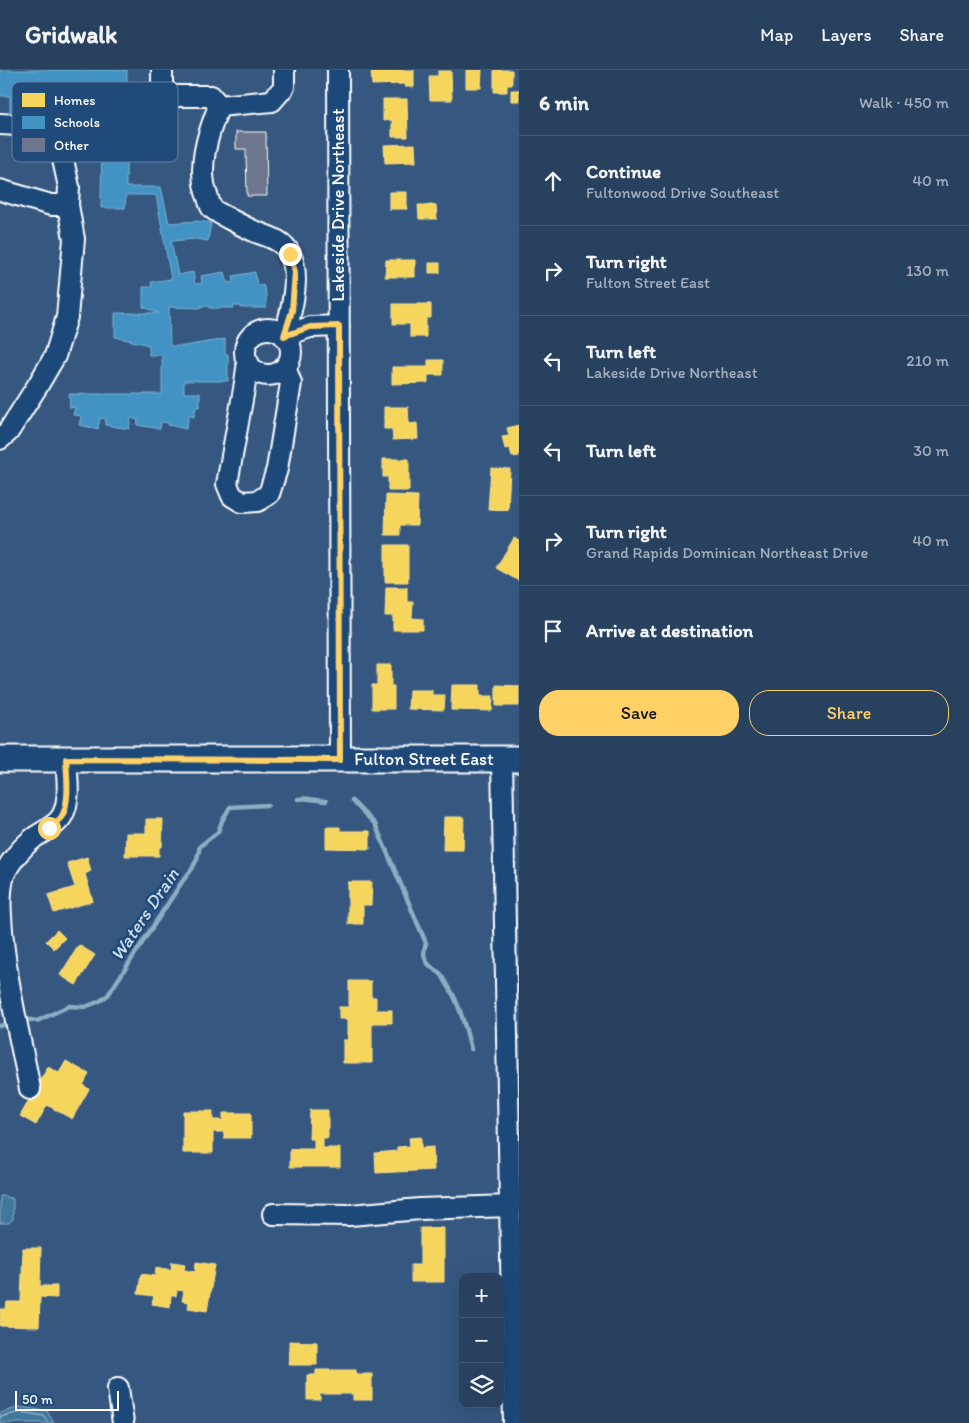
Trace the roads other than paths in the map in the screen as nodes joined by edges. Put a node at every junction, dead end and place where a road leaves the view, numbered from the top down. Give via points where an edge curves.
1 (284, 70) edge
2 (338, 70) edge
3 (178, 96) edge
4 (215, 114) junction
5 (64, 162) edge
6 (0, 190) edge
7 (68, 205) junction
8 (339, 326) junction
9 (284, 336) junction
10 (248, 362) junction
11 (285, 367) junction
12 (0, 439) edge
13 (0, 759) edge
14 (66, 759) junction
15 (510, 759) edge
16 (340, 760) junction
17 (513, 980) edge
18 (30, 1088) dead end
19 (510, 1206) junction
20 (273, 1214) dead end
21 (516, 1333) edge
22 (118, 1388) dead end
23 (122, 1423) edge
24 (514, 1423) edge

1 - 4 street via 284,87 272,101
2 - 8 street, Lakeside Drive Northeast
3 - 4 street via 211,96
4 - 9 street via 203,157 204,190 212,208 281,242 290,254 295,272 292,311
5 - 7 street via 70,187
6 - 7 street via 51,205
7 - 12 street via 74,239 67,318 55,356 8,432
8 - 9 street via 310,327
8 - 16 street, Lakeside Drive Northeast
9 - 10 street via 265,329 252,336 246,348
9 - 11 street via 291,348
10 - 11 street via 265,375 280,372
10 - 11 street via 226,484 232,496 242,502 258,501 269,494 277,469 291,383
13 - 14 main road, Fulton Street East
14 - 16 main road, Fulton Street East
14 - 18 street via 66,805 61,817 17,854 4,875 0,894 2,941
15 - 16 main road, Fulton Street East
15 - 17 street
17 - 19 street
19 - 20 street via 350,1215
19 - 21 street
21 - 24 street
22 - 23 street

